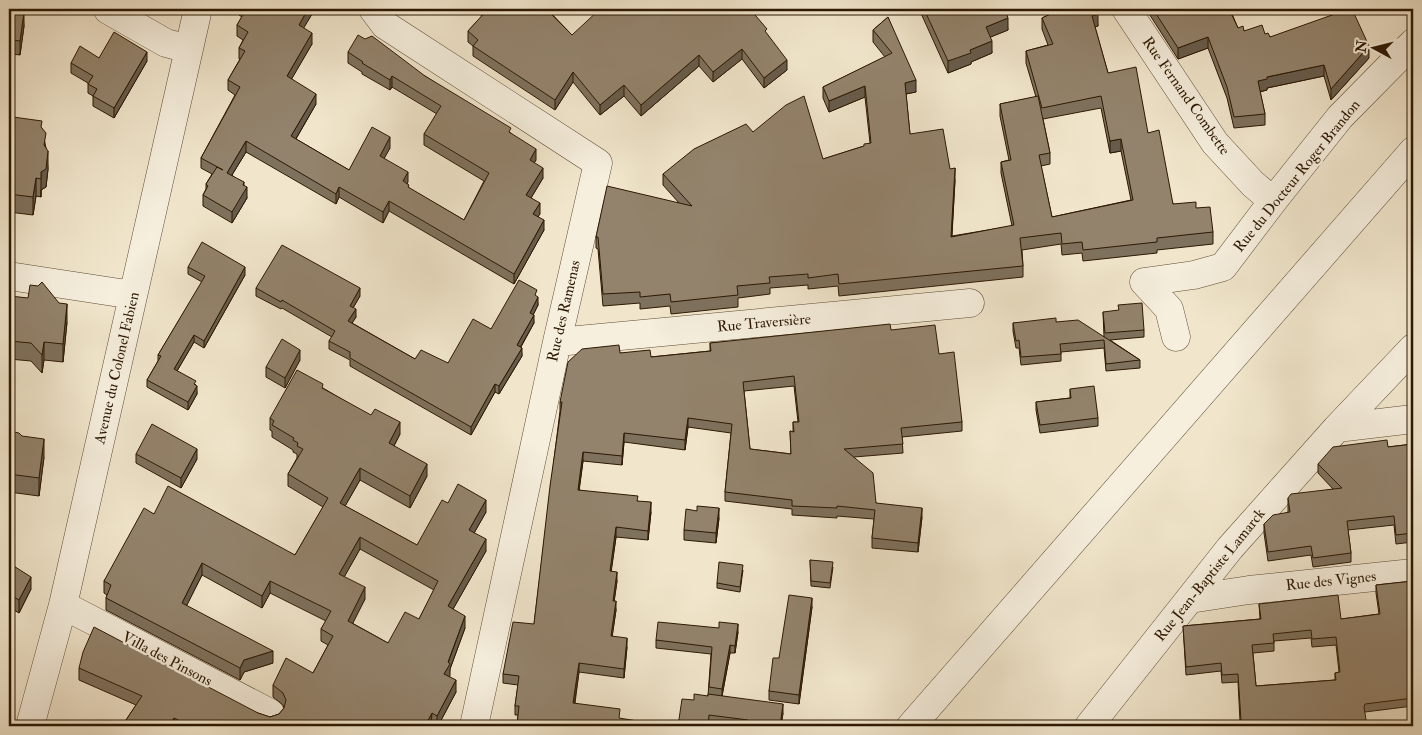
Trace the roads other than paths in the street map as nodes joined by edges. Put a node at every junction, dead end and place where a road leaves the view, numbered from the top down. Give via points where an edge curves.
1 (198, 9) edge
2 (373, 9) edge
3 (1126, 9) edge
4 (108, 10) dead end
5 (1413, 43) edge
6 (189, 48) junction
7 (1413, 151) edge
8 (1273, 201) junction
9 (9, 276) edge
10 (134, 295) junction
11 (970, 303) dead end
12 (1176, 337) dead end
13 (557, 342) junction
14 (1413, 348) edge
15 (1413, 420) edge
16 (1337, 428) junction
17 (1230, 548) junction
18 (1413, 573) edge
19 (1249, 590) junction
20 (1190, 599) junction
21 (63, 605) junction
22 (270, 713) dead end
23 (30, 726) edge
24 (474, 726) edge
25 (911, 726) edge
26 (1089, 726) edge

1 - 6 street, Avenue du Colonel Fabien
2 - 13 street, Rue des Ramenas via 386,25 598,163
3 - 8 street, Rue Fernand Combette via 1215,144
4 - 6 street via 166,43
5 - 8 street, Rue du Docteur Roger Brandon via 1340,117
6 - 10 street, Avenue du Colonel Fabien
7 - 25 street
8 - 12 street, Rue du Docteur Roger Brandon via 1223,267 1144,282 1169,309
9 - 10 street
10 - 21 street, Avenue du Colonel Fabien
11 - 13 street, Rue Traversière
13 - 24 street, Rue des Ramenas
14 - 16 street, Rue Jean-Baptiste Lamarck
15 - 16 street
16 - 17 street, Rue Jean-Baptiste Lamarck
17 - 19 street
17 - 20 street, Rue Jean-Baptiste Lamarck
18 - 19 street, Rue des Vignes
19 - 20 street, Rue des Vignes
20 - 26 street, Rue Jean-Baptiste Lamarck
21 - 22 street, Villa des Pinsons
21 - 23 street, Avenue du Colonel Fabien

